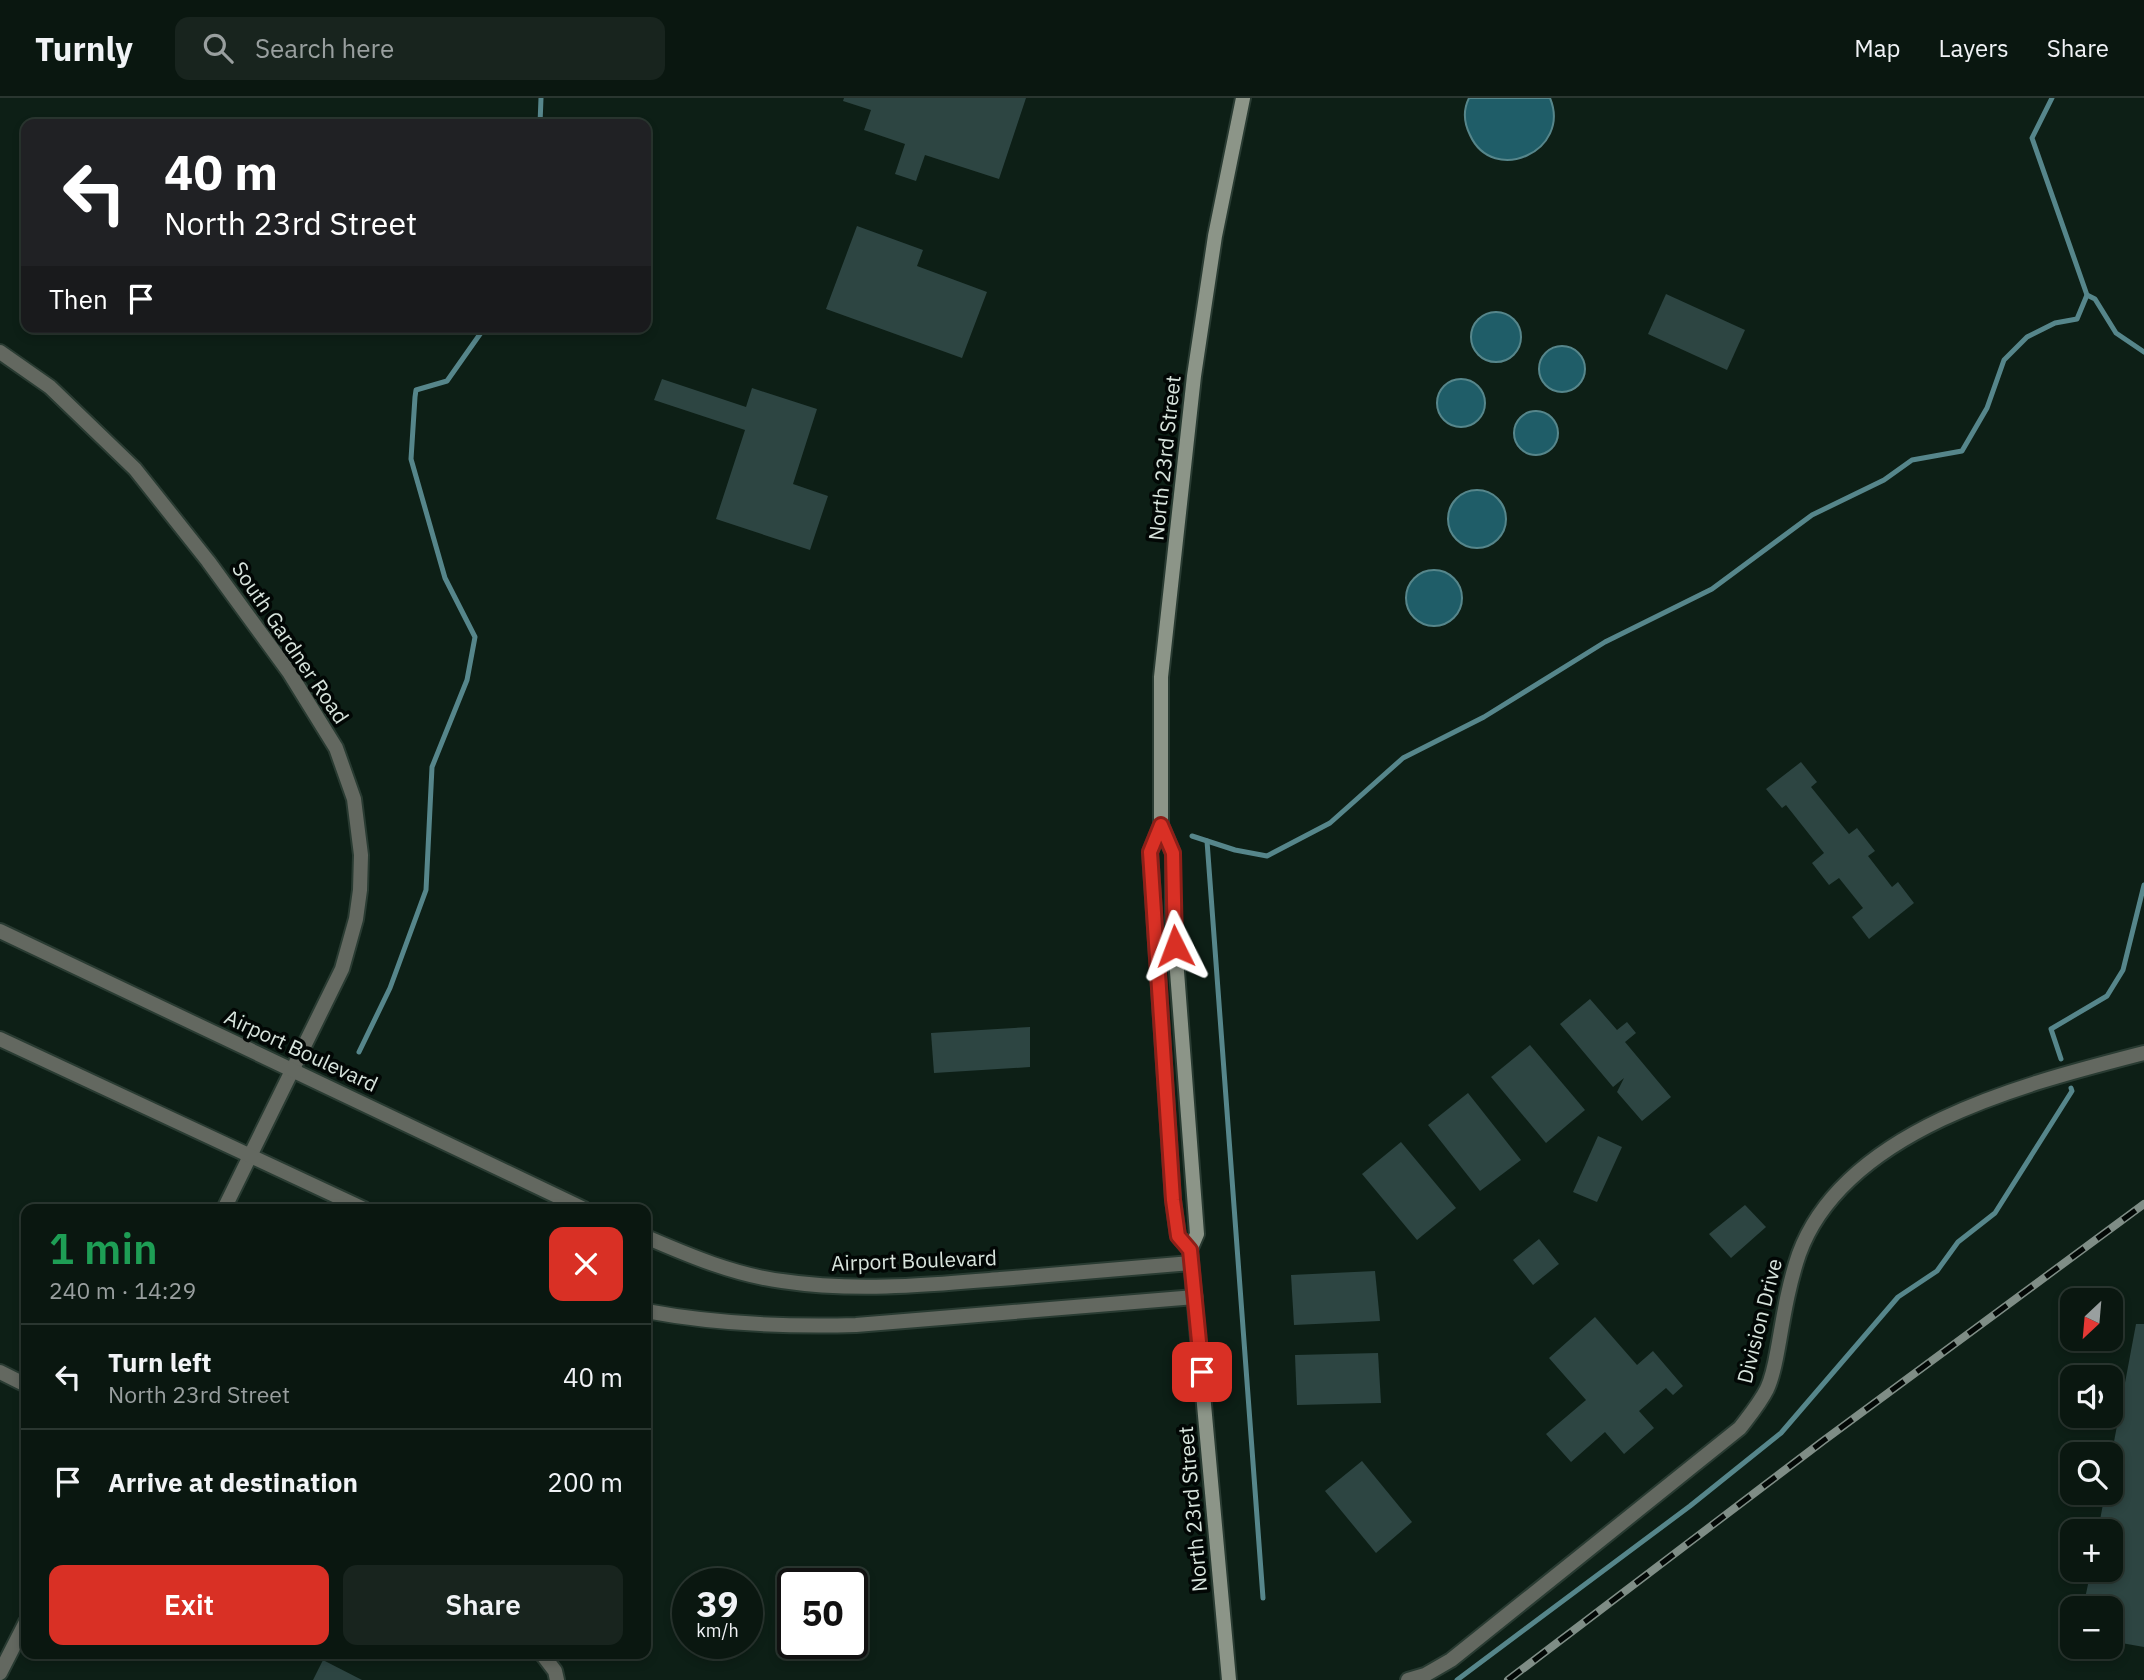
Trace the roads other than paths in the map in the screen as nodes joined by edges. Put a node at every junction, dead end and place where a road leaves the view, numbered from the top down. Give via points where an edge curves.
1 (1243, 98) edge
2 (0, 352) edge
3 (1161, 825) junction
4 (0, 931) edge
5 (0, 1039) edge
6 (2144, 1053) edge
7 (292, 1070) junction
8 (250, 1156) junction
9 (226, 1204) edge
10 (353, 1204) edge
11 (573, 1204) edge
12 (651, 1239) edge
13 (1191, 1256) junction
14 (1195, 1297) junction
15 (651, 1312) edge
16 (0, 1372) edge
17 (21, 1382) edge
18 (21, 1632) edge
19 (546, 1659) edge
20 (0, 1673) edge
21 (557, 1680) edge
22 (1229, 1680) edge
23 (1408, 1680) edge

1 - 3 main road, North 23rd Street via 1215,236 1194,376 1161,677
2 - 7 street, South Gardner Road via 50,387 135,469 289,672 336,748 354,799 360,890 342,969
3 - 13 main road, North 23rd Street via 1173,853 1173,919 1197,1234
3 - 13 main road, North 23rd Street via 1150,852 1152,912 1173,1200 1178,1236
4 - 7 street, Airport Boulevard
5 - 8 street
6 - 23 street, Division Drive via 2047,1079 1955,1113 1906,1138 1857,1174 1809,1232 1788,1291 1771,1379 1740,1428 1451,1660
7 - 8 street, South Gardner Road
7 - 11 street, Airport Boulevard
8 - 9 street, South Gardner Road
8 - 10 street
12 - 13 street, Airport Boulevard via 741,1272 822,1286 918,1286
13 - 14 main road, North 23rd Street
14 - 15 street via 856,1325 720,1322
14 - 22 main road, North 23rd Street
16 - 17 street
18 - 20 street
19 - 21 street

